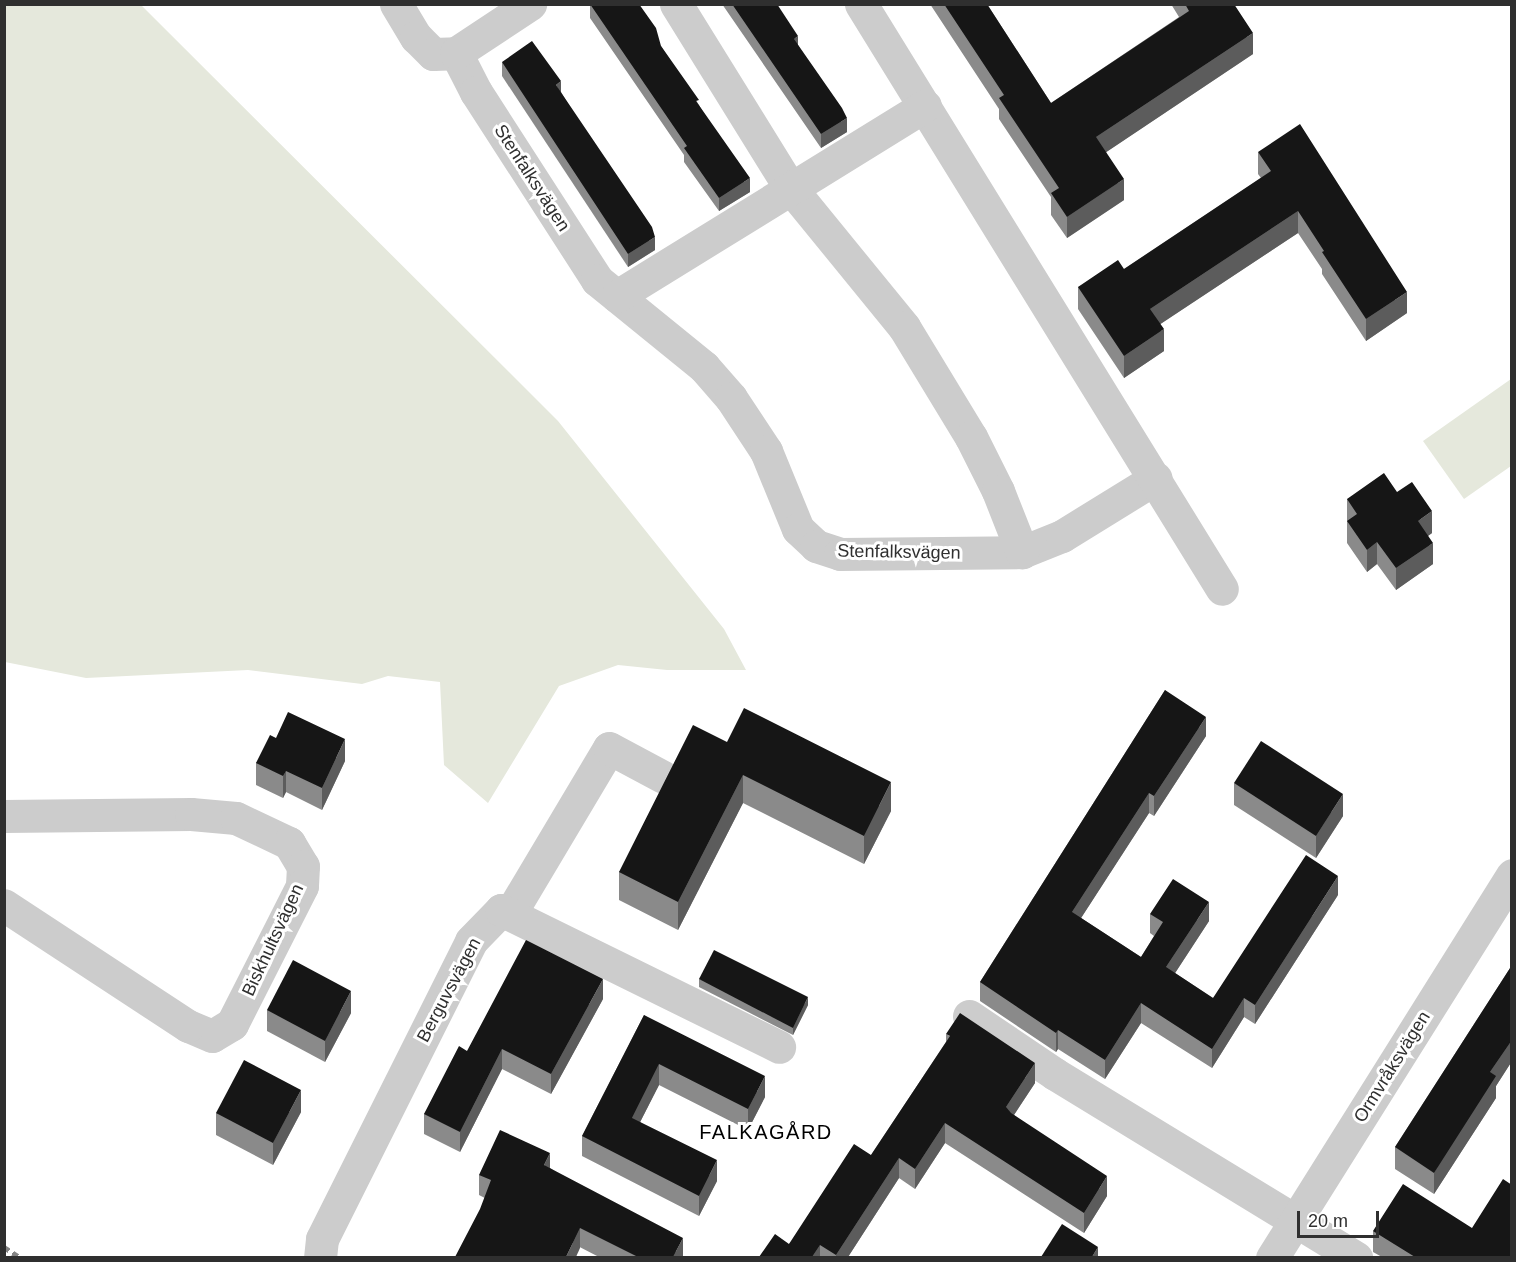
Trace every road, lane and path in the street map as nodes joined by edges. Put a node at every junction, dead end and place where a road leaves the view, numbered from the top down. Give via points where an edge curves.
1 (396, 4) edge
2 (530, 4) edge
3 (676, 4) edge
4 (861, 4) edge
5 (456, 53) junction
6 (925, 106) junction
7 (789, 186) junction
8 (616, 296) junction
9 (1156, 478) junction
10 (1022, 552) junction
11 (1222, 589) dead end
12 (663, 777) dead end
13 (4, 816) edge
14 (1508, 889) edge
15 (4, 905) edge
16 (510, 914) junction
17 (969, 1016) edge
18 (779, 1047) dead end
19 (1296, 1219) junction
20 (320, 1257) edge
21 (1272, 1257) edge
22 (1356, 1257) edge

1 - 5 street via 416,37 434,54
2 - 5 street
3 - 7 street
4 - 6 street
5 - 8 street, Stenfalksvägen via 597,280
6 - 7 street
6 - 9 street
7 - 8 street
7 - 10 street via 904,327 971,437
8 - 10 street, Stenfalksvägen via 704,367 731,398 766,451 798,529 816,546 840,555
9 - 10 street, Stenfalksvägen via 1062,536
9 - 11 street
12 - 16 street via 609,748
13 - 15 street, Biskhultsvägen via 191,814 236,818 289,843 303,866 302,886 232,1024 212,1036 188,1026
14 - 19 street, Ormvråksvägen
16 - 18 street
16 - 20 street, Berguvsvägen via 501,910 471,941 322,1239
17 - 19 street via 1055,1074
19 - 21 street, Ormvråksvägen
19 - 22 street

